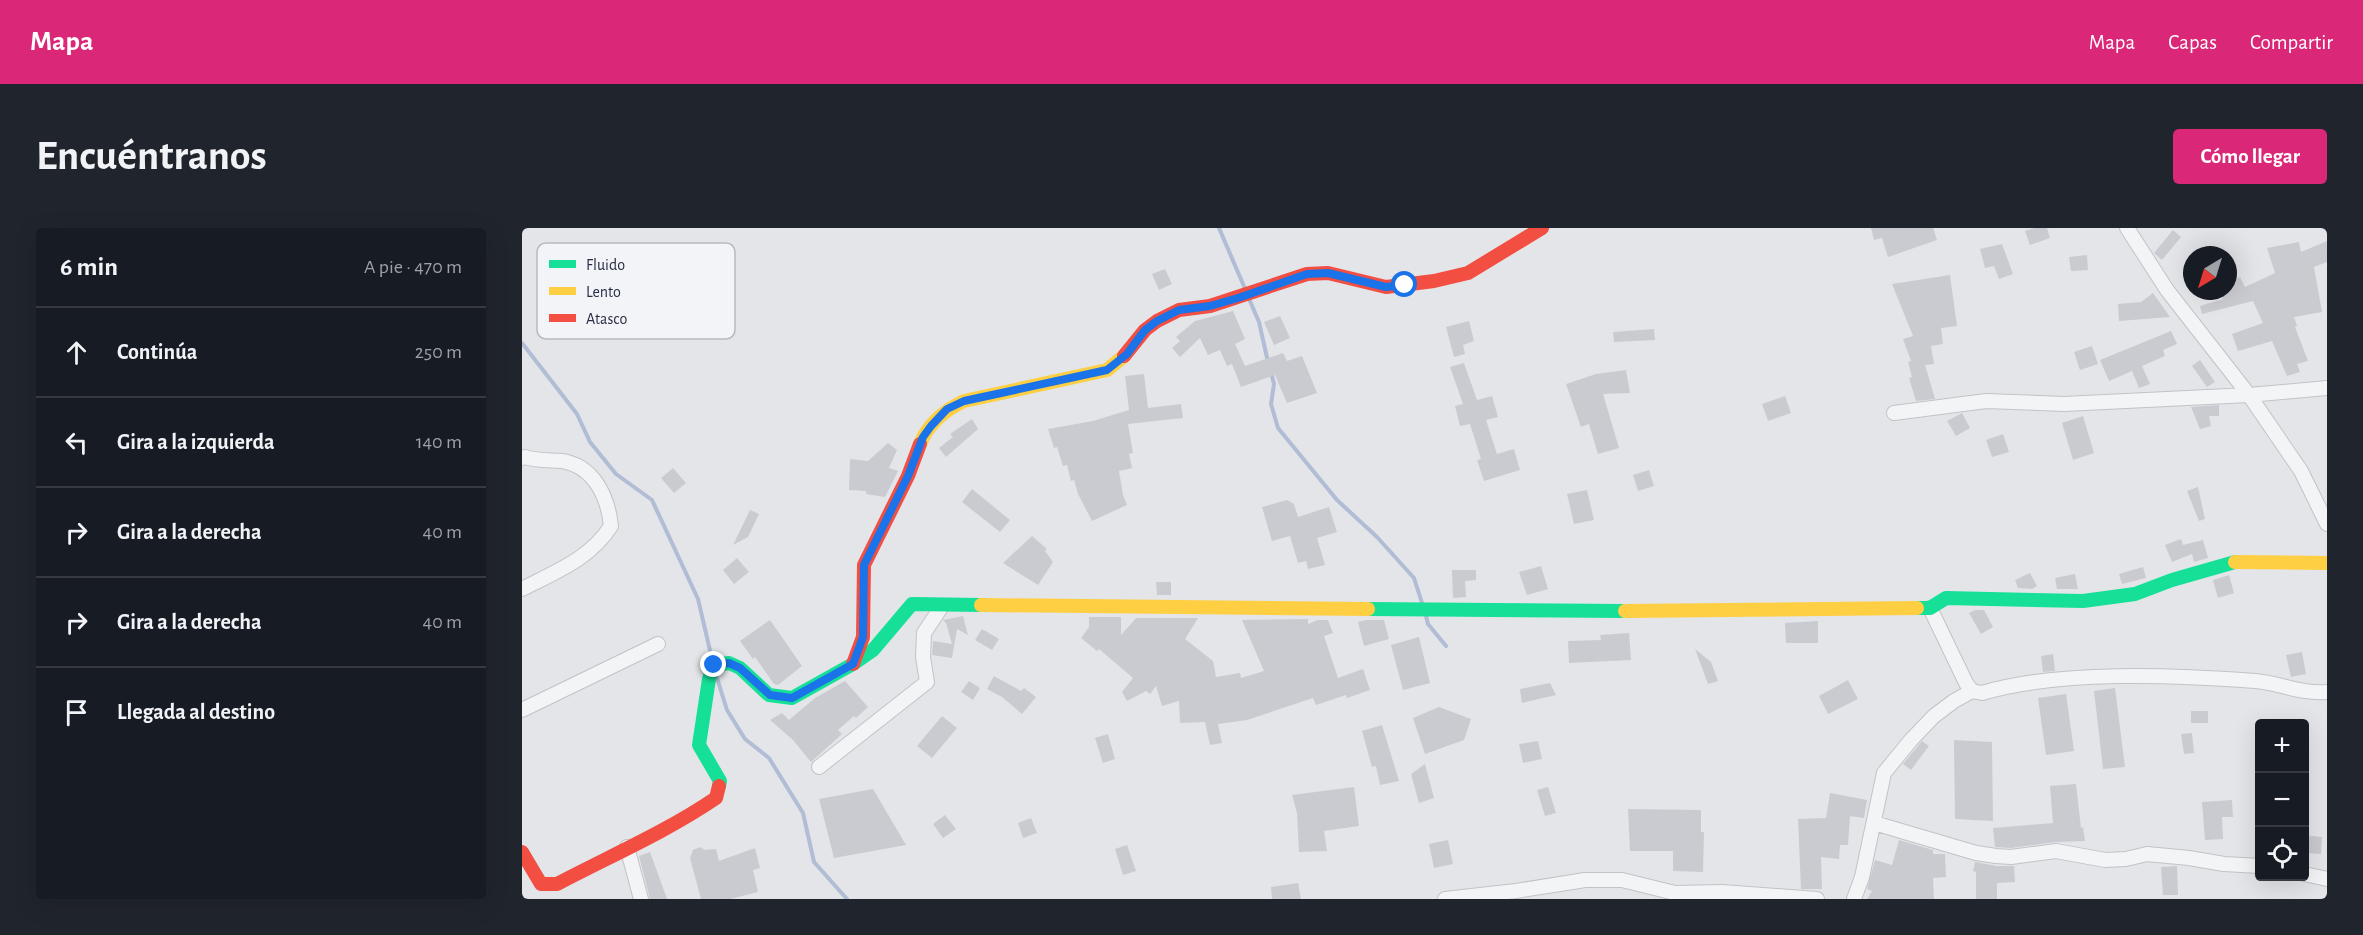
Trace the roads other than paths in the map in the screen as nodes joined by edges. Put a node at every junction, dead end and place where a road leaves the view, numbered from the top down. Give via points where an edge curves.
1 (1542, 228) edge
2 (2127, 228) edge
3 (2327, 388) edge
4 (2249, 395) junction
5 (1894, 413) dead end
6 (522, 458) edge
7 (2327, 524) edge
8 (2327, 562) edge
9 (522, 589) edge
10 (942, 606) junction
11 (1930, 608) junction
12 (658, 644) dead end
13 (853, 664) junction
14 (1972, 691) junction
15 (2327, 692) edge
16 (522, 710) edge
17 (819, 767) dead end
18 (1874, 823) junction
19 (627, 847) junction
20 (522, 852) edge
21 (2255, 866) edge
22 (2309, 875) edge
23 (2327, 879) edge
24 (641, 899) edge
25 (1445, 899) edge
26 (1817, 899) edge
27 (1854, 899) edge

1 - 13 street via 1468,273 1434,281 1386,287 1328,273 1307,274 1210,306 1179,310 1145,330 1127,354 1107,370 964,401 947,409 923,437 864,565 863,637
2 - 4 street via 2168,290
3 - 4 street
4 - 5 street via 2064,404 1986,401
4 - 7 street via 2301,471
6 - 9 street via 581,467 602,492 611,526 598,545 582,558
8 - 11 street via 2237,561 2135,594 2083,600 1946,598
10 - 11 street via 961,603 1571,611
10 - 13 street via 912,604 873,650
10 - 17 street via 924,633 927,682
11 - 14 street
12 - 16 street
13 - 19 street via 792,698 770,695 729,663 714,665 699,745 720,781 716,798 679,823
14 - 15 street via 1982,693 2090,678 2180,677 2259,681 2291,690
14 - 18 street via 1934,716 1884,773
18 - 21 street via 1996,856 2056,851 2105,860 2147,854
18 - 27 street
19 - 20 street via 557,884 542,884
19 - 24 street
22 - 23 street
25 - 26 street via 1585,880 1622,880 1675,893

